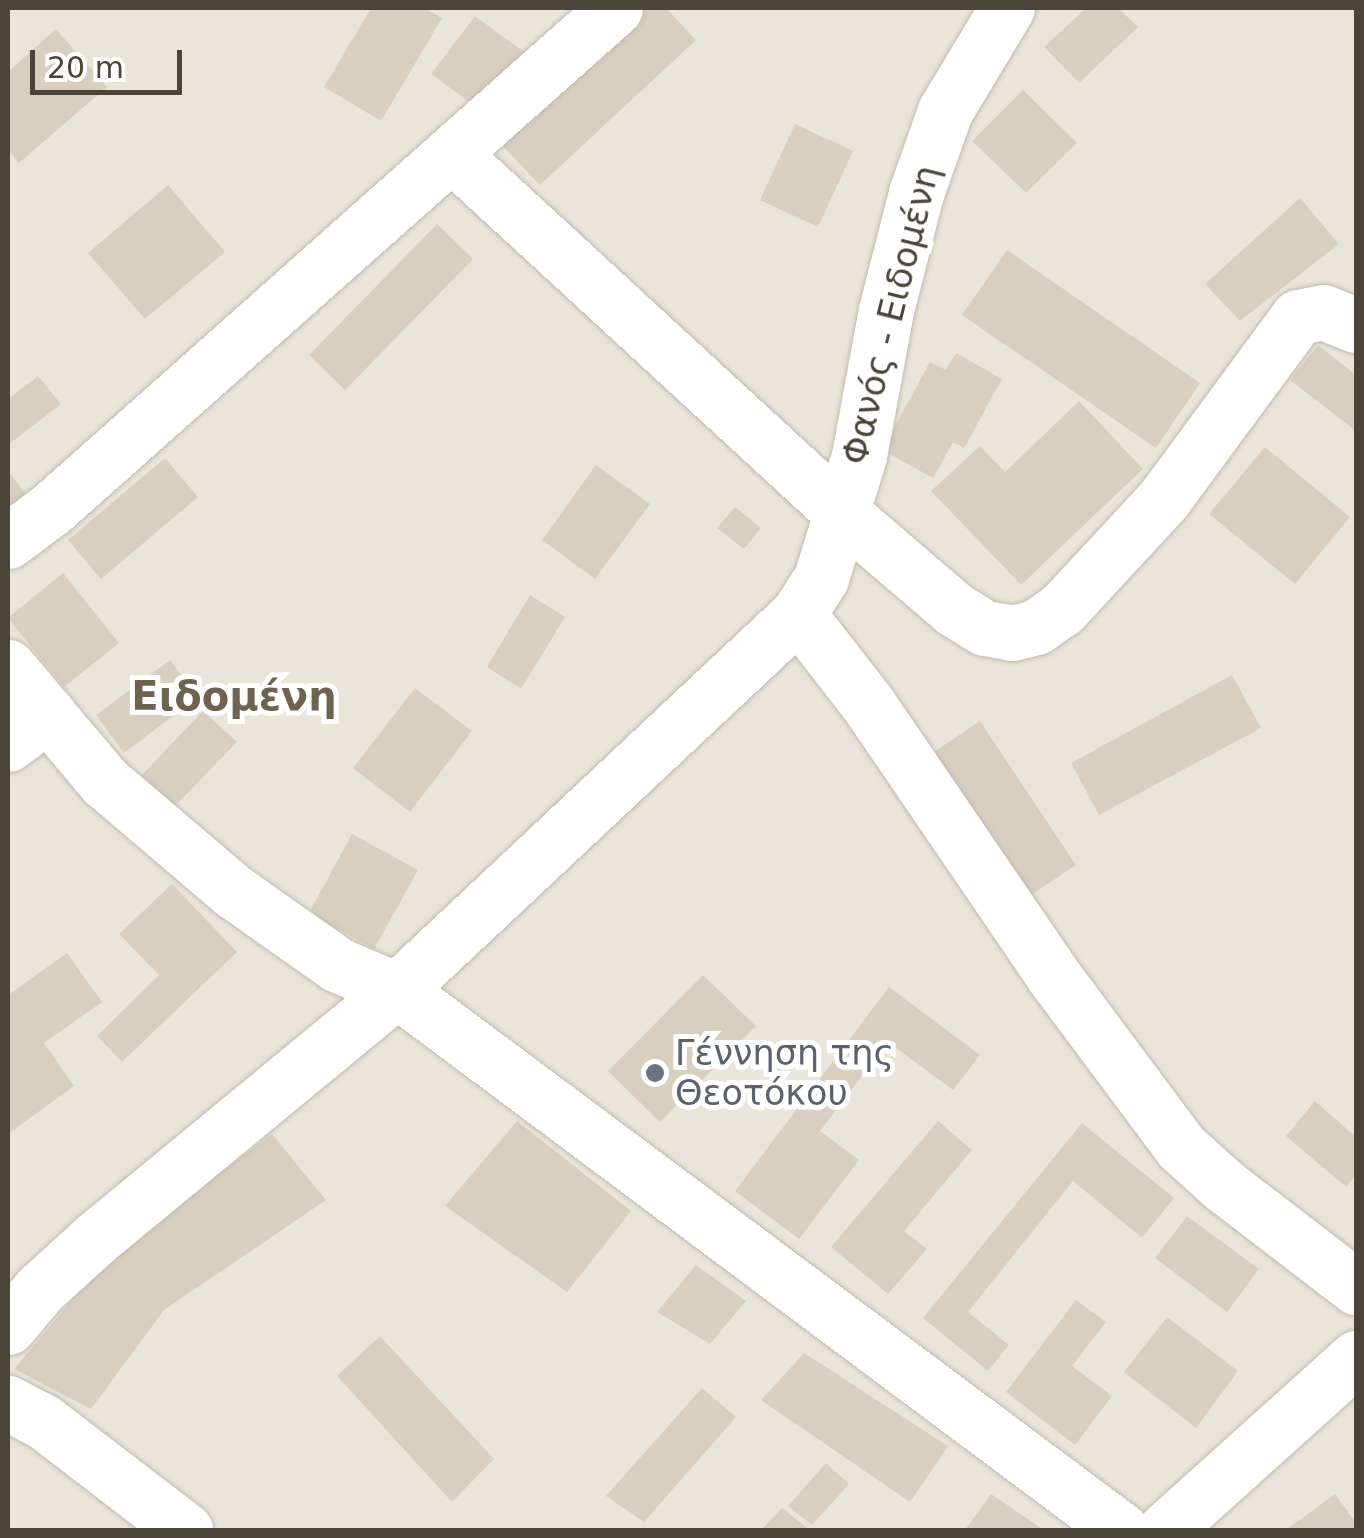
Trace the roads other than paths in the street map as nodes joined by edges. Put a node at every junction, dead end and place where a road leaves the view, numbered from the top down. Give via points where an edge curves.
1 (615, 8) edge
2 (1007, 8) edge
3 (453, 155) junction
4 (1356, 326) edge
5 (842, 514) junction
6 (8, 541) edge
7 (809, 596) junction
8 (8, 667) edge
9 (28, 729) edge
10 (398, 990) junction
11 (1356, 1286) edge
12 (8, 1326) edge
13 (1356, 1358) edge
14 (8, 1404) edge
15 (185, 1530) edge
16 (1120, 1530) edge
17 (1165, 1530) edge

1 - 3 street
2 - 5 street, Φανός - Ειδομένη via 945,111 916,192
3 - 5 street
3 - 6 street
4 - 5 street via 1324,312 1298,318 1164,500 1062,608 1036,626 1012,633 985,628
5 - 7 street, Φανός - Ειδομένη
7 - 10 street
7 - 11 street via 891,735 1052,974 1182,1147
8 - 9 street
9 - 10 street via 338,965
10 - 12 street via 96,1238
10 - 16 street
13 - 17 street
14 - 15 street via 44,1422

